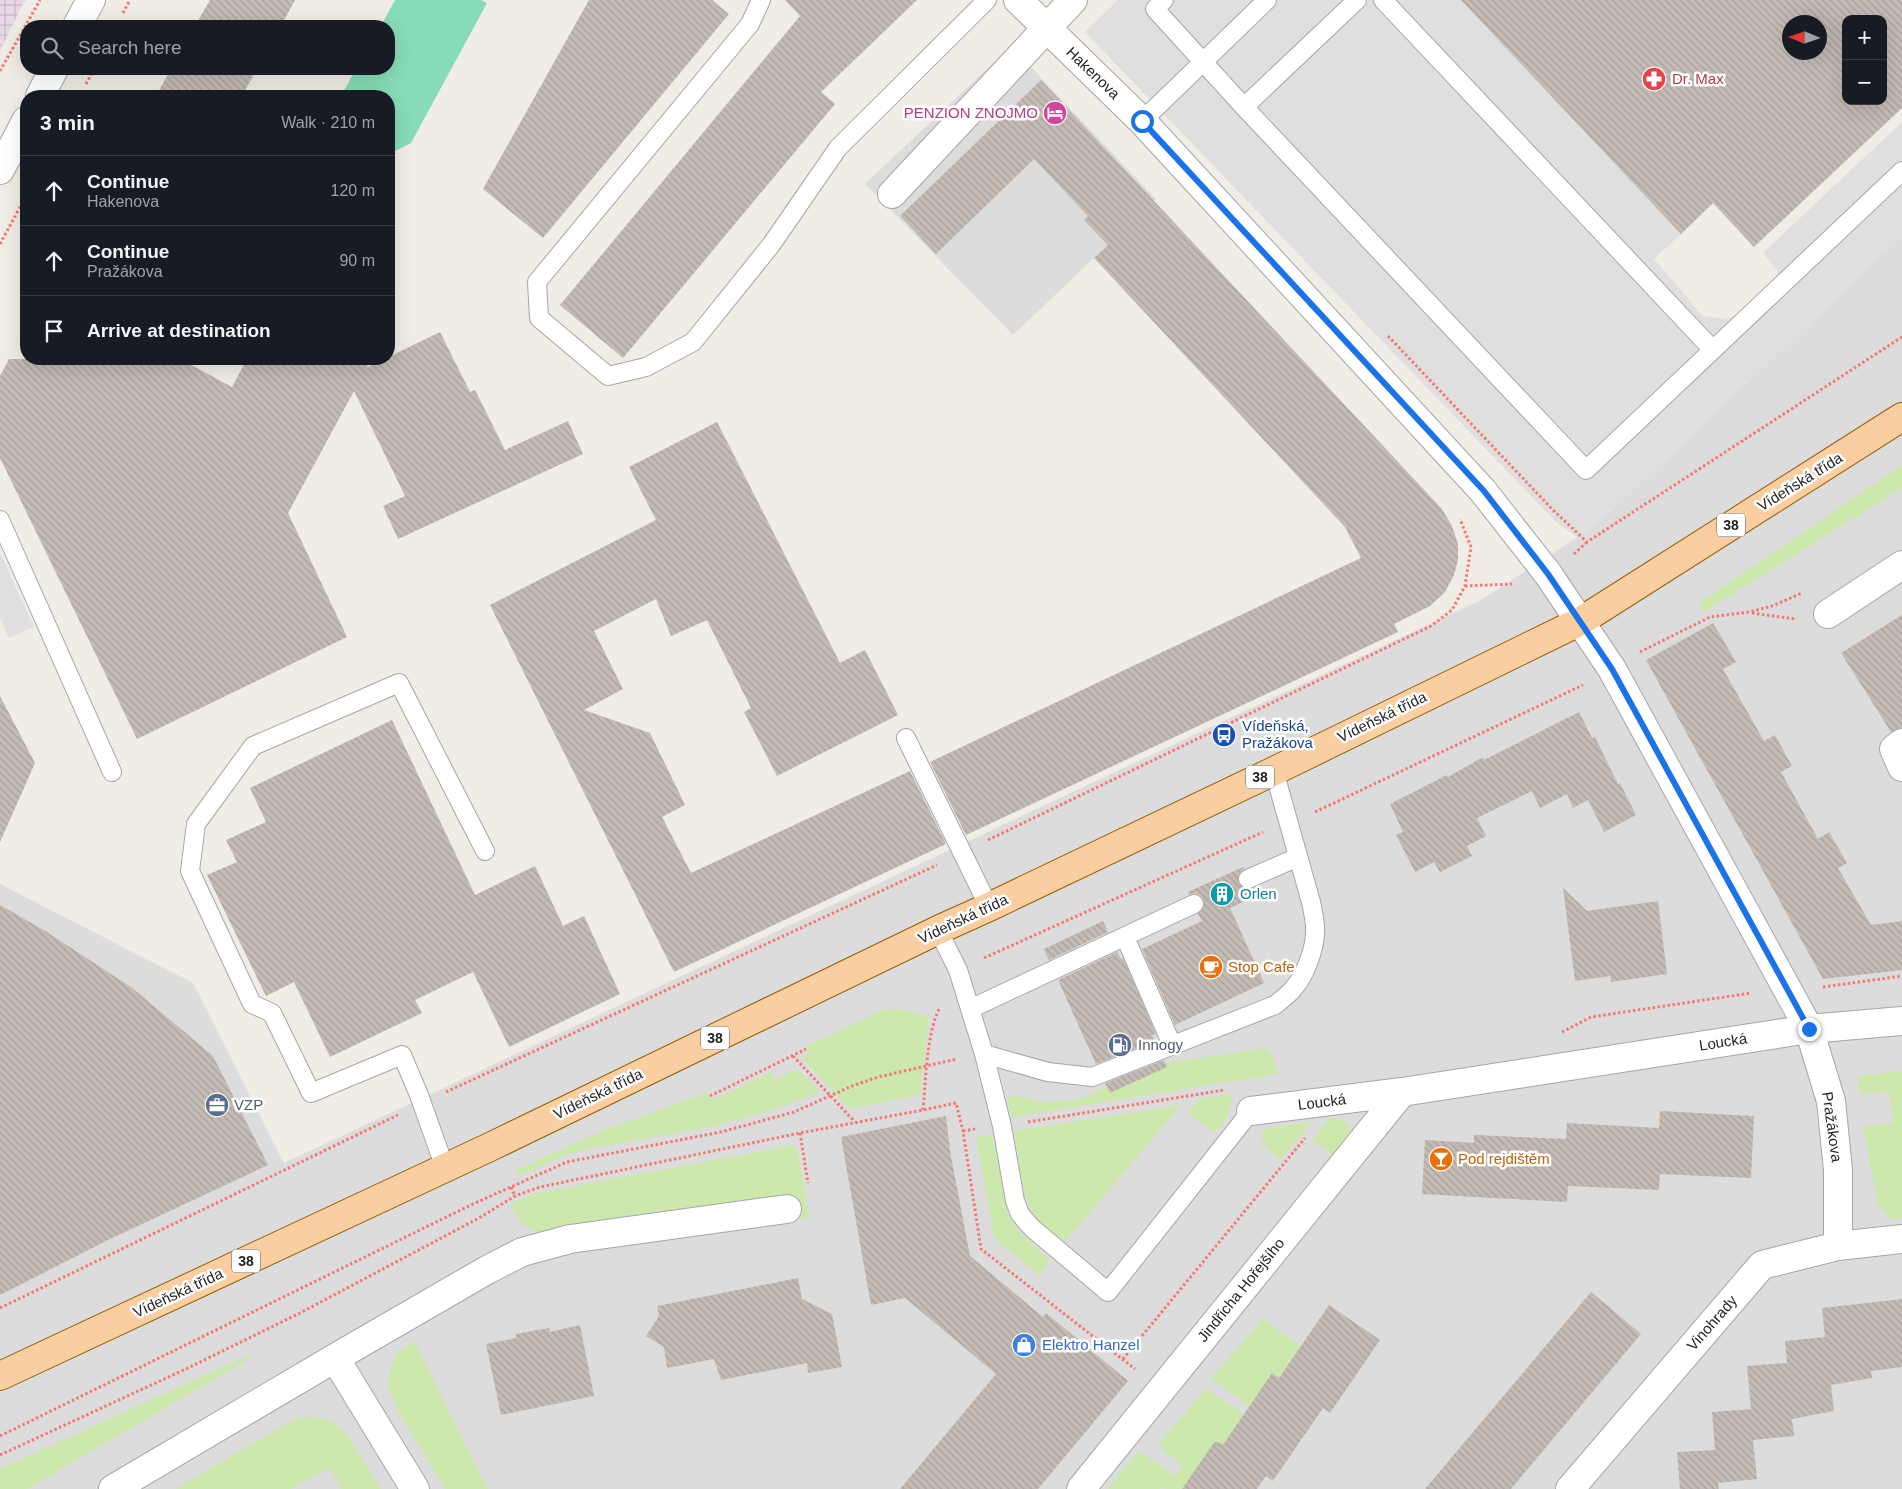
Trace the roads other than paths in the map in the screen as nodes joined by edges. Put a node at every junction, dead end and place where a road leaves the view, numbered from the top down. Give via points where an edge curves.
1 (91, 0) edge
2 (761, 0) edge
3 (988, 0) edge
4 (1018, 0) edge
5 (1073, 0) edge
6 (1164, 0) edge
7 (1267, 0) edge
8 (1357, 0) edge
9 (1383, 0) edge
10 (80, 20) edge
11 (1047, 29) junction
12 (1203, 62) junction
13 (51, 75) edge
14 (43, 90) edge
15 (1244, 106) junction
16 (1142, 121) junction
17 (20, 132) edge
18 (0, 170) edge
19 (1902, 171) edge
20 (892, 194) dead end
21 (1713, 350) junction
22 (1902, 417) edge
23 (0, 520) edge
24 (1902, 565) edge
25 (1828, 614) road end
26 (1580, 620) junction
27 (906, 738) dead end
28 (1902, 743) edge
29 (1902, 767) edge
30 (1274, 770) junction
31 (112, 772) dead end
32 (485, 851) dead end
33 (1298, 857) junction
34 (1248, 879) dead end
35 (1194, 904) dead end
36 (989, 907) junction
37 (938, 930) junction
38 (1125, 937) junction
39 (970, 1009) junction
40 (1902, 1021) edge
41 (1809, 1029) junction
42 (1172, 1045) junction
43 (984, 1054) junction
44 (1402, 1092) junction
45 (1251, 1111) joint
46 (445, 1168) junction
47 (787, 1209) dead end
48 (1902, 1238) edge
49 (1838, 1246) junction
50 (335, 1358) junction
51 (0, 1376) edge
52 (113, 1489) edge
53 (415, 1489) edge
54 (1081, 1489) edge
55 (1570, 1489) edge

1 - 10 street
2 - 3 lane via 750,24 537,282 539,318 608,376 646,367 693,342 771,245 838,148
4 - 11 street, Hakenova
5 - 11 street
6 - 12 lane via 1155,9
7 - 12 lane
8 - 15 lane
9 - 21 lane
11 - 16 street, Hakenova
11 - 20 street
12 - 15 lane
12 - 16 lane
13 - 14 street
15 - 21 lane via 1586,470
16 - 26 street, Hakenova via 1484,491
17 - 18 street
19 - 21 lane
22 - 26 main road, Vídeňská třída / 38
23 - 31 lane
24 - 25 street
26 - 30 main road, Vídeňská třída / 38
26 - 41 street, Pražákova via 1612,669
27 - 36 lane
28 - 29 street via 1894,749
30 - 33 lane
30 - 36 main road, Vídeňská třída / 38
32 - 46 lane via 399,683 254,746 196,824 190,871 252,1004 272,1013 311,1094 402,1055
33 - 34 lane
33 - 42 lane via 1311,902 1315,934 1303,975 1294,989 1275,1005
35 - 38 lane
36 - 37 main road, Vídeňská třída / 38
37 - 39 lane, Loucká via 958,970
37 - 46 main road, Vídeňská třída / 38
38 - 39 lane
38 - 42 lane
39 - 43 lane, Loucká
40 - 41 street, Loucká
41 - 44 street, Loucká
41 - 49 street, Pražákova via 1831,1101 1838,1170
42 - 43 lane via 1092,1077 1048,1072
43 - 45 lane, Loucká via 1002,1126 1014,1201 1020,1214 1032,1228 1108,1292
44 - 45 street, Loucká
44 - 54 street, Jindřicha Hořejšího
46 - 51 main road, Vídeňská třída / 38
47 - 50 street via 545,1244 487,1270
48 - 49 street, Vinohrady
49 - 55 street, Vinohrady via 1762,1265
50 - 52 street
50 - 53 street

